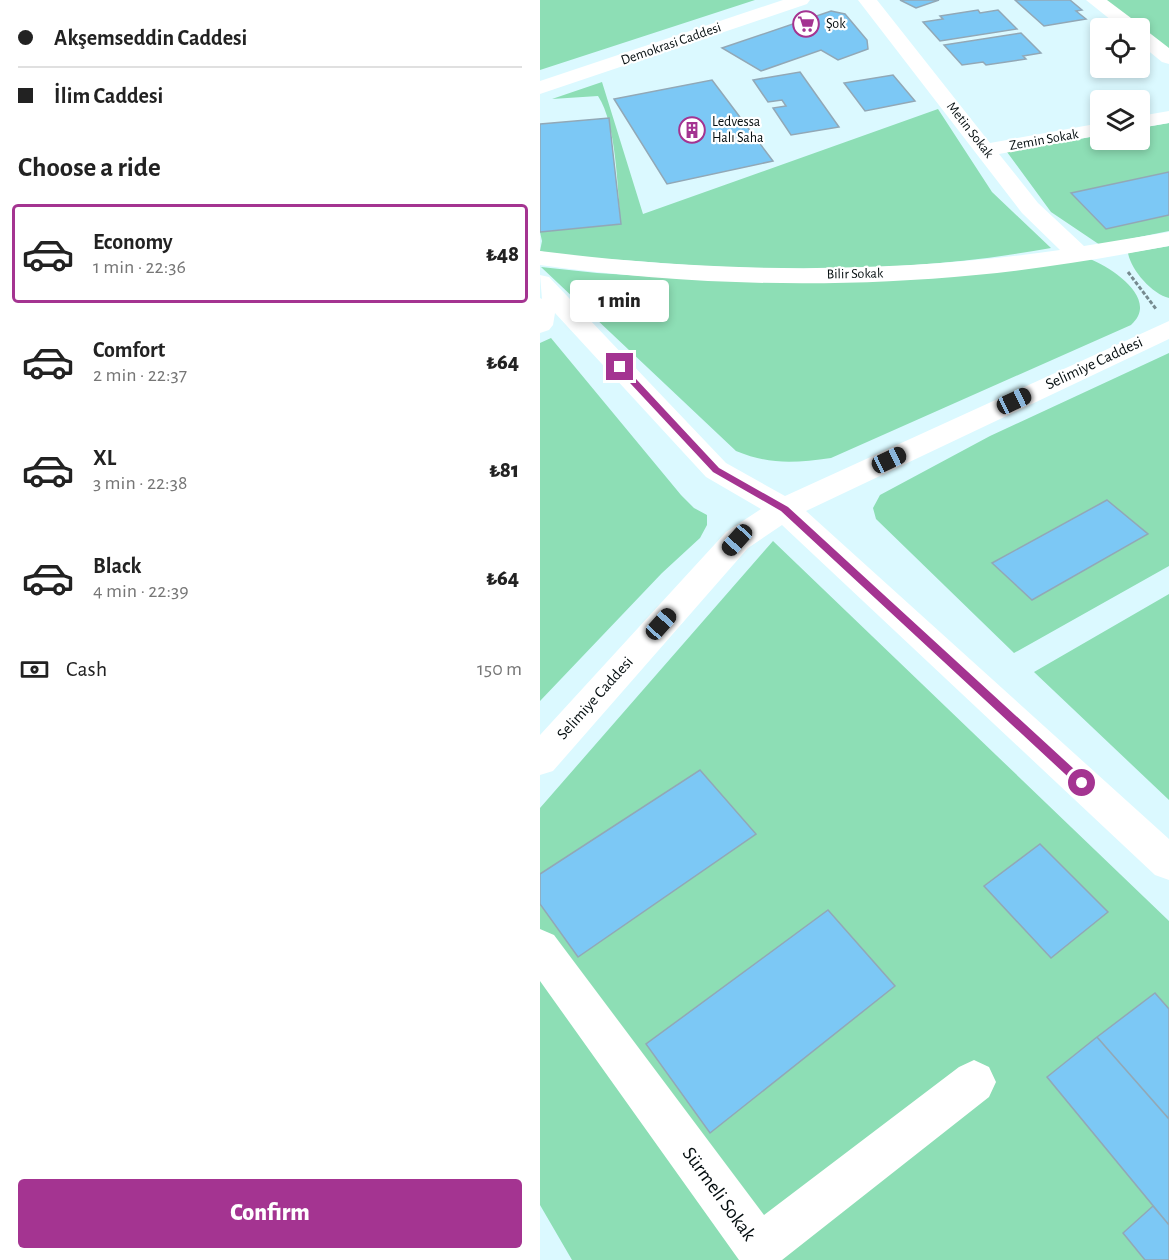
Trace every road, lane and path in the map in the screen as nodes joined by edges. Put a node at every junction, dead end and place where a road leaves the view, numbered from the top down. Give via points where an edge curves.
1 (801, 0) edge
2 (867, 0) edge
3 (1095, 0) edge
4 (1119, 18) edge
5 (1150, 43) edge
6 (1169, 58) edge
7 (540, 88) edge
8 (1169, 117) edge
9 (1150, 120) edge
10 (1090, 131) edge
11 (987, 150) junction
12 (1169, 239) edge
13 (1106, 250) junction
14 (1079, 255) junction
15 (540, 258) edge
16 (540, 282) edge
17 (540, 306) edge
18 (540, 325) edge
19 (1164, 331) edge
20 (784, 509) junction
21 (540, 760) edge
22 (1169, 863) edge
23 (540, 948) edge
24 (974, 1082) dead end

1 - 7 street, Demokrasi Caddesi
2 - 11 street, Metin Sokak
3 - 4 street
5 - 6 street
8 - 9 street
10 - 11 street, Zemin Sokak
11 - 14 street, Metin Sokak via 1030,208
12 - 13 street, Bilir Sokak
13 - 14 street, Bilir Sokak
13 - 19 path via 1149,297
14 - 15 street, Bilir Sokak via 949,270 849,274 705,273
16 - 20 street via 716,470
17 - 18 street
19 - 20 street, Selimiye Caddesi
20 - 21 street, Selimiye Caddesi via 737,540
20 - 22 street
23 - 24 street, Sürmeli Sokak via 759,1248

